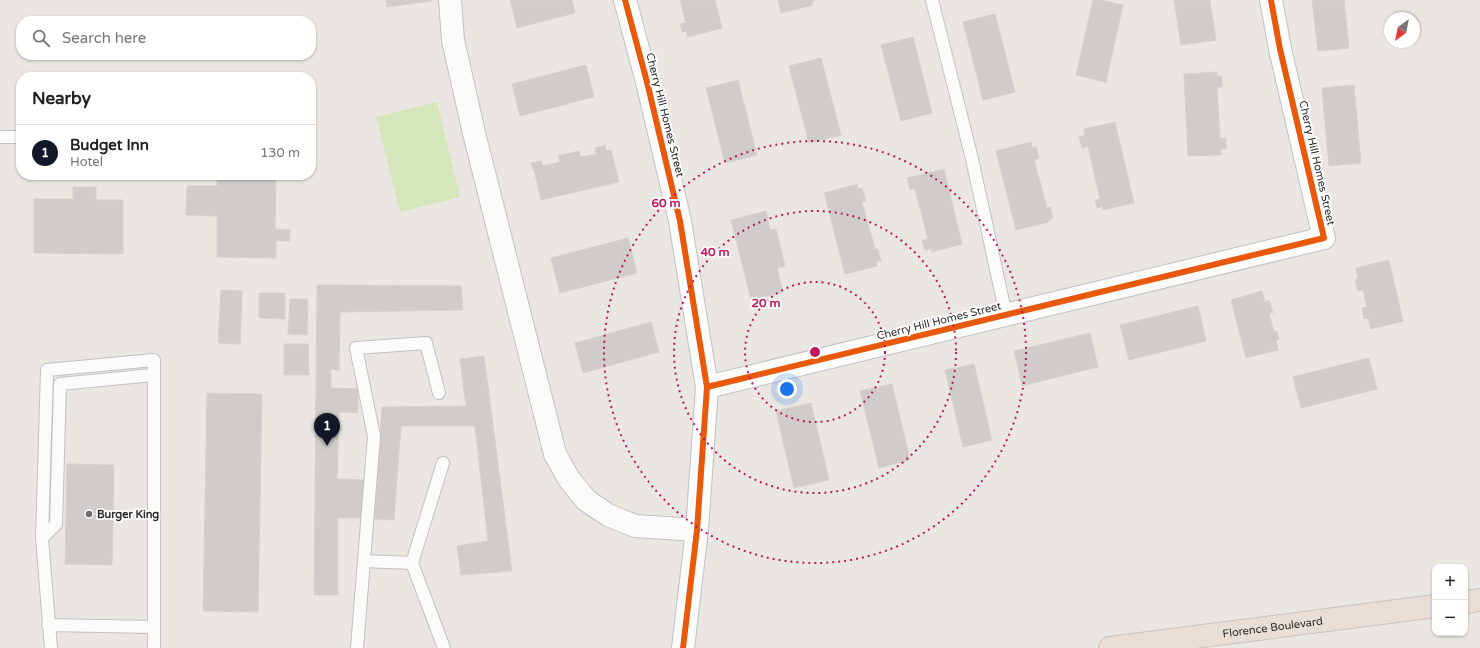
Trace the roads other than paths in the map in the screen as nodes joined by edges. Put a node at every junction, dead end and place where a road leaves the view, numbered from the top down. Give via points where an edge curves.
1 (450, 0) edge
2 (625, 0) edge
3 (932, 0) edge
4 (1270, 0) edge
5 (0, 136) edge
6 (16, 137) edge
7 (1006, 315) junction
8 (153, 375) junction
9 (706, 387) junction
10 (439, 393) dead end
11 (443, 463) dead end
12 (697, 530) junction
13 (42, 538) junction
14 (364, 561) junction
15 (412, 563) junction
16 (1480, 600) edge
17 (1468, 602) edge
18 (1432, 606) edge
19 (48, 626) junction
20 (154, 627) junction
21 (51, 648) edge
22 (154, 648) edge
23 (357, 648) edge
24 (444, 648) edge
25 (683, 648) edge
26 (1110, 648) edge

1 - 12 street via 453,40 474,133 555,454 569,479 586,500 608,515 635,526
2 - 9 street, Cherry Hill Homes Street via 680,221
3 - 7 lane via 972,159
4 - 7 street, Cherry Hill Homes Street via 1324,238
5 - 6 lane
7 - 9 street, Cherry Hill Homes Street
8 - 13 lane via 60,384 56,524
8 - 13 lane via 154,360 47,370
8 - 20 lane
9 - 12 street
10 - 14 lane via 426,343 356,348 374,436
11 - 15 lane
12 - 25 street
13 - 19 lane
14 - 15 lane
14 - 23 lane
15 - 24 lane
16 - 17 highway
18 - 26 highway, Florence Boulevard
19 - 20 lane
19 - 21 lane
20 - 22 lane

